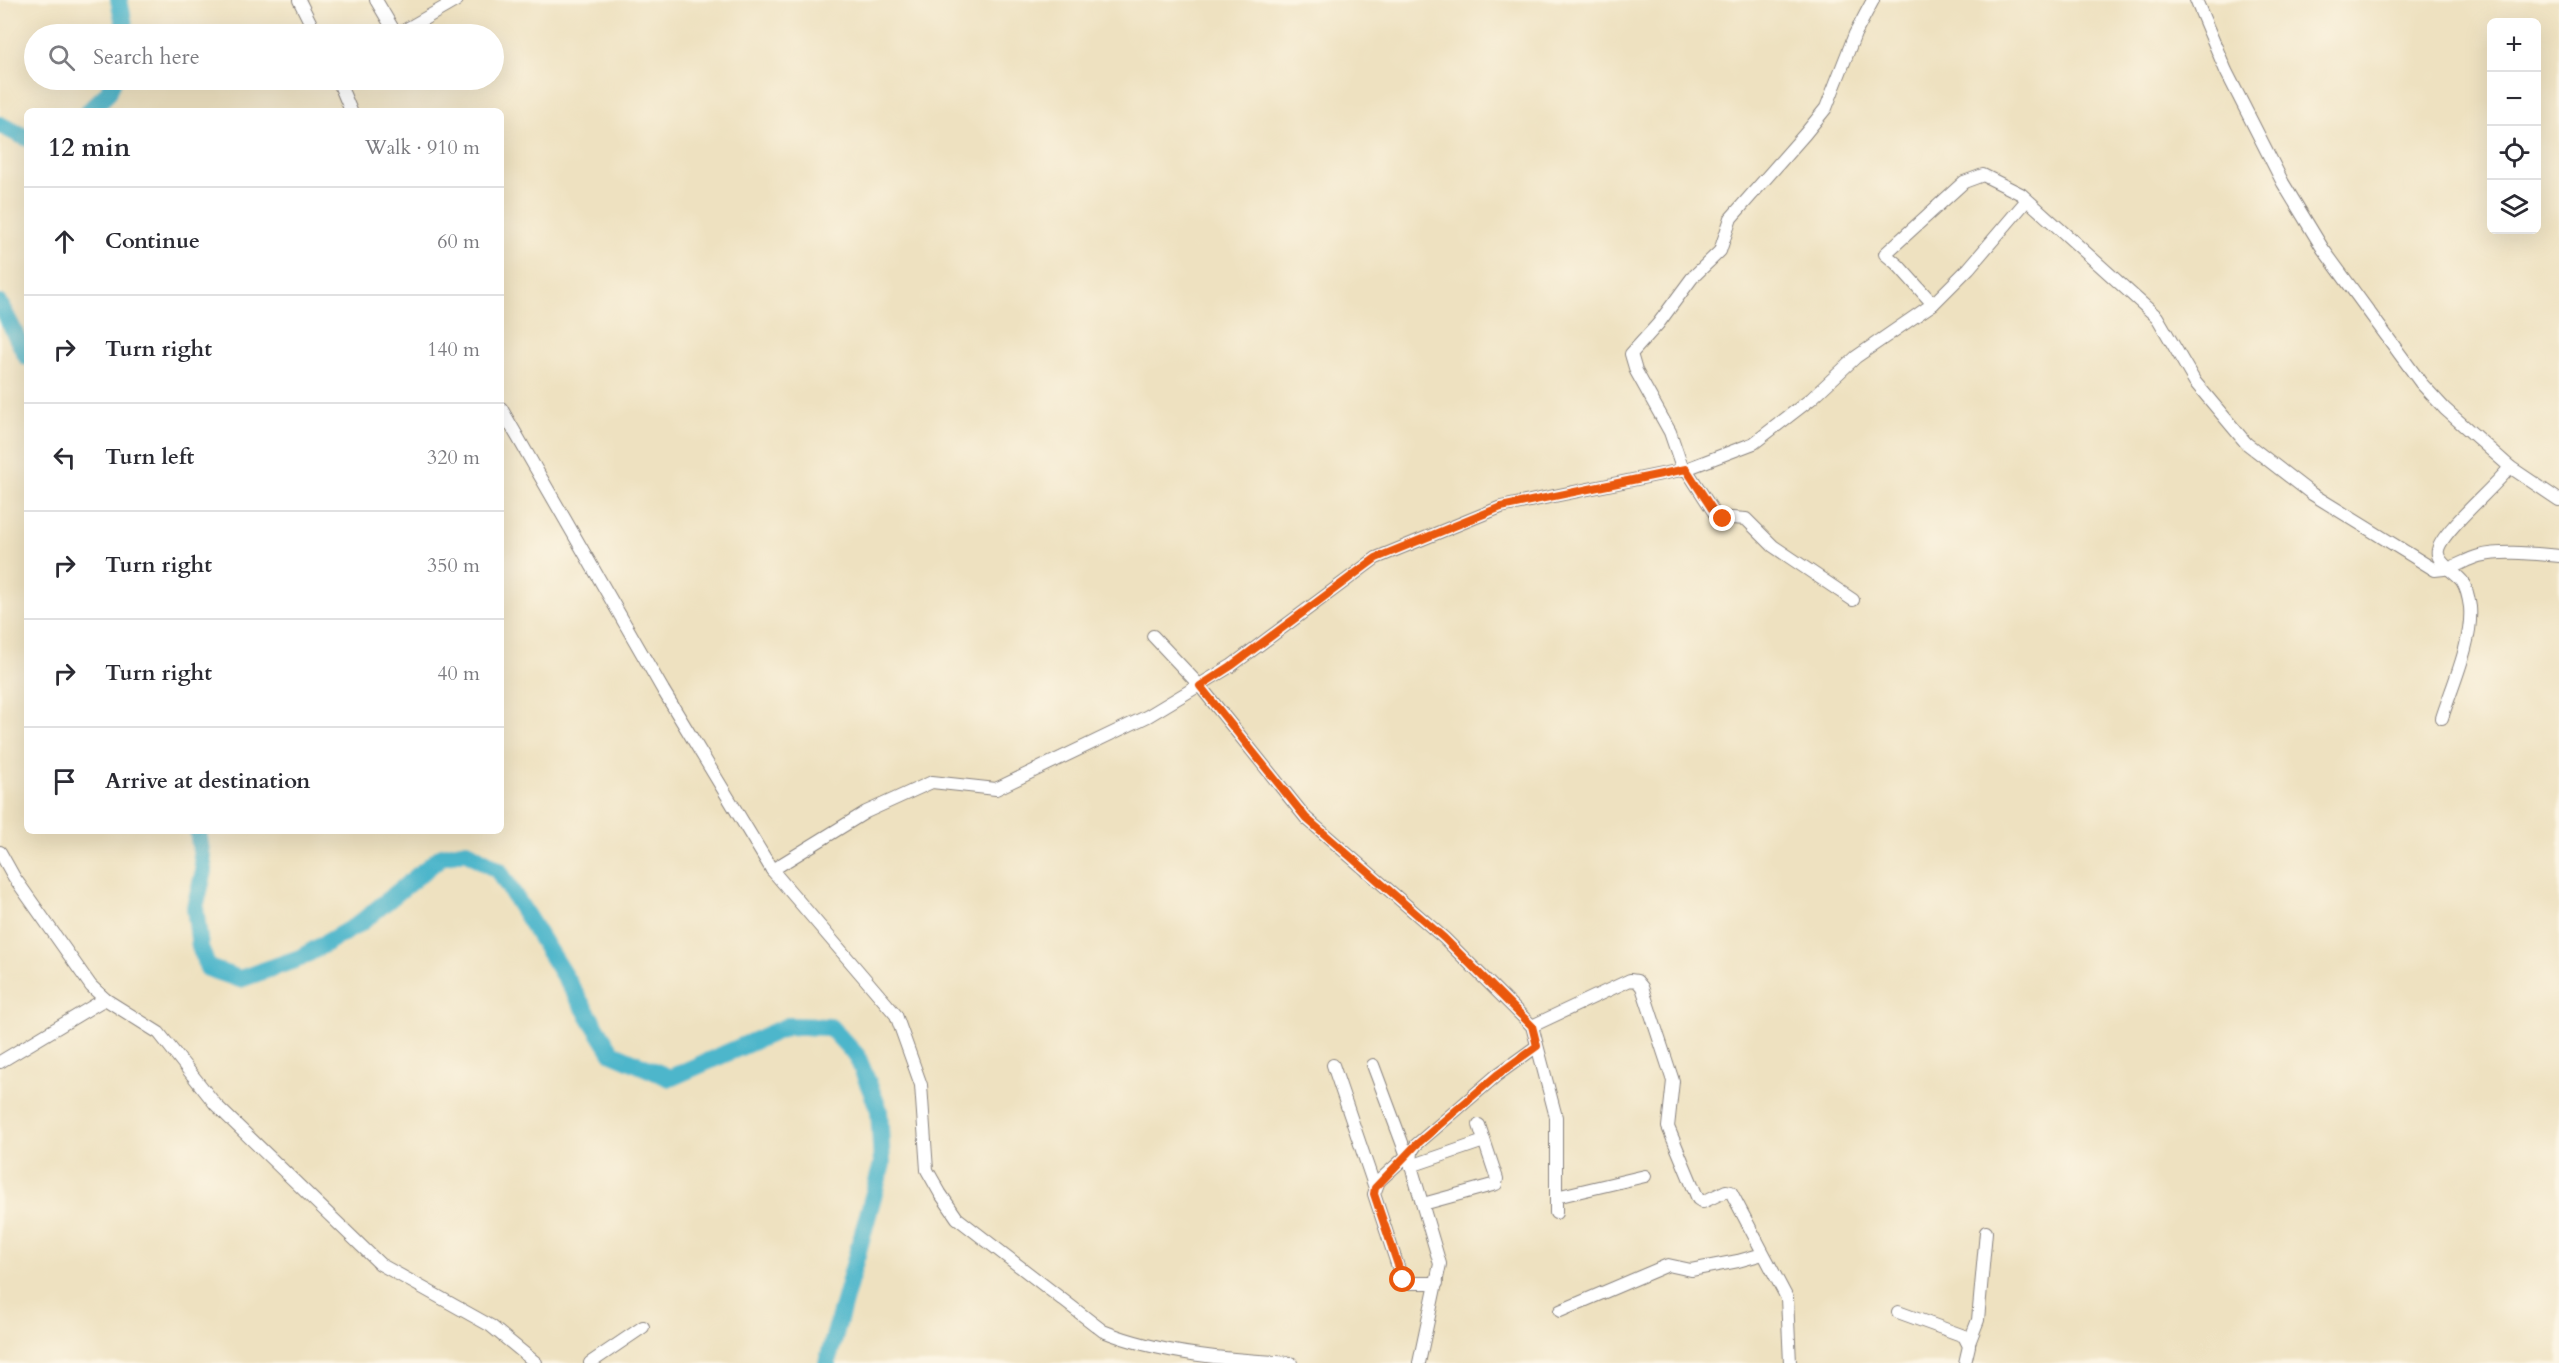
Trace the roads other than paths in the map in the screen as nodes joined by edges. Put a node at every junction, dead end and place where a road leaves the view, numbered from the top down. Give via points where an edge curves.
1 (299, 0) edge
2 (376, 0) edge
3 (458, 0) edge
4 (1873, 0) edge
5 (2196, 0) edge
6 (311, 24) edge
7 (391, 24) edge
8 (415, 24) edge
9 (342, 90) edge
10 (350, 108) edge
11 (2027, 200) junction
12 (1933, 304) junction
13 (504, 413) edge
14 (2510, 467) junction
15 (1685, 470) junction
16 (2559, 500) edge
17 (2559, 556) edge
18 (2451, 569) junction
19 (1854, 600) dead end
20 (1153, 636) dead end
21 (1200, 686) junction
22 (2442, 718) dead end
23 (0, 852) edge
24 (772, 870) junction
25 (105, 999) junction
26 (1532, 1026) junction
27 (1537, 1046) junction
28 (0, 1062) edge
29 (1333, 1065) dead end
30 (1373, 1065) dead end
31 (1479, 1125) dead end
32 (1484, 1141) junction
33 (1410, 1157) junction
34 (1645, 1176) dead end
35 (1375, 1188) junction
36 (1556, 1197) junction
37 (1423, 1204) junction
38 (1556, 1213) dead end
39 (1986, 1232) dead end
40 (1763, 1254) junction
41 (1437, 1283) junction
42 (1560, 1311) dead end
43 (1898, 1312) dead end
44 (643, 1327) dead end
45 (1969, 1343) junction
46 (536, 1363) edge
47 (590, 1363) edge
48 (1291, 1363) edge
49 (1419, 1363) edge
50 (1790, 1363) edge
51 (1965, 1363) edge

1 - 6 street
2 - 7 street
3 - 8 street
4 - 15 street via 1826,108 1731,218 1720,251 1692,278 1631,354
5 - 14 street via 2226,71 2278,173 2323,249 2427,389
9 - 10 street
11 - 12 street
11 - 12 street via 1988,176 1972,178 1885,254
11 - 18 street via 2157,316 2195,382 2246,443 2323,500 2435,570
12 - 15 street via 1856,357 1754,442
13 - 24 street
14 - 16 street
14 - 18 street via 2440,544 2438,557
15 - 19 street via 1717,517 1746,519 1773,546
15 - 21 street via 1501,507 1376,558
17 - 18 street via 2479,556
18 - 22 street via 2464,584 2470,606 2469,630
20 - 21 street
21 - 24 street via 1148,716 996,789 932,782 899,796
21 - 26 street via 1306,818 1444,938
23 - 25 street via 91,986
24 - 48 street via 896,1015 921,1085 927,1170 957,1218 1103,1331 1128,1341 1214,1356
25 - 28 street
25 - 46 street via 159,1033 216,1106 380,1264 491,1326
26 - 27 street
26 - 40 street via 1630,980 1637,981 1673,1081 1668,1127 1698,1199 1703,1202 1730,1191
27 - 33 street via 1416,1145
27 - 36 street via 1556,1117
29 - 35 street
30 - 33 street
31 - 32 street
32 - 33 street
32 - 37 street via 1496,1184
33 - 35 street
33 - 37 street
34 - 36 street
35 - 41 street via 1402,1279 1407,1283
36 - 38 street
37 - 41 street via 1440,1259
39 - 45 street via 1978,1320
40 - 42 street via 1691,1270 1668,1265
40 - 50 street via 1787,1298
41 - 49 street
43 - 45 street via 1962,1335
44 - 47 street
45 - 51 street

